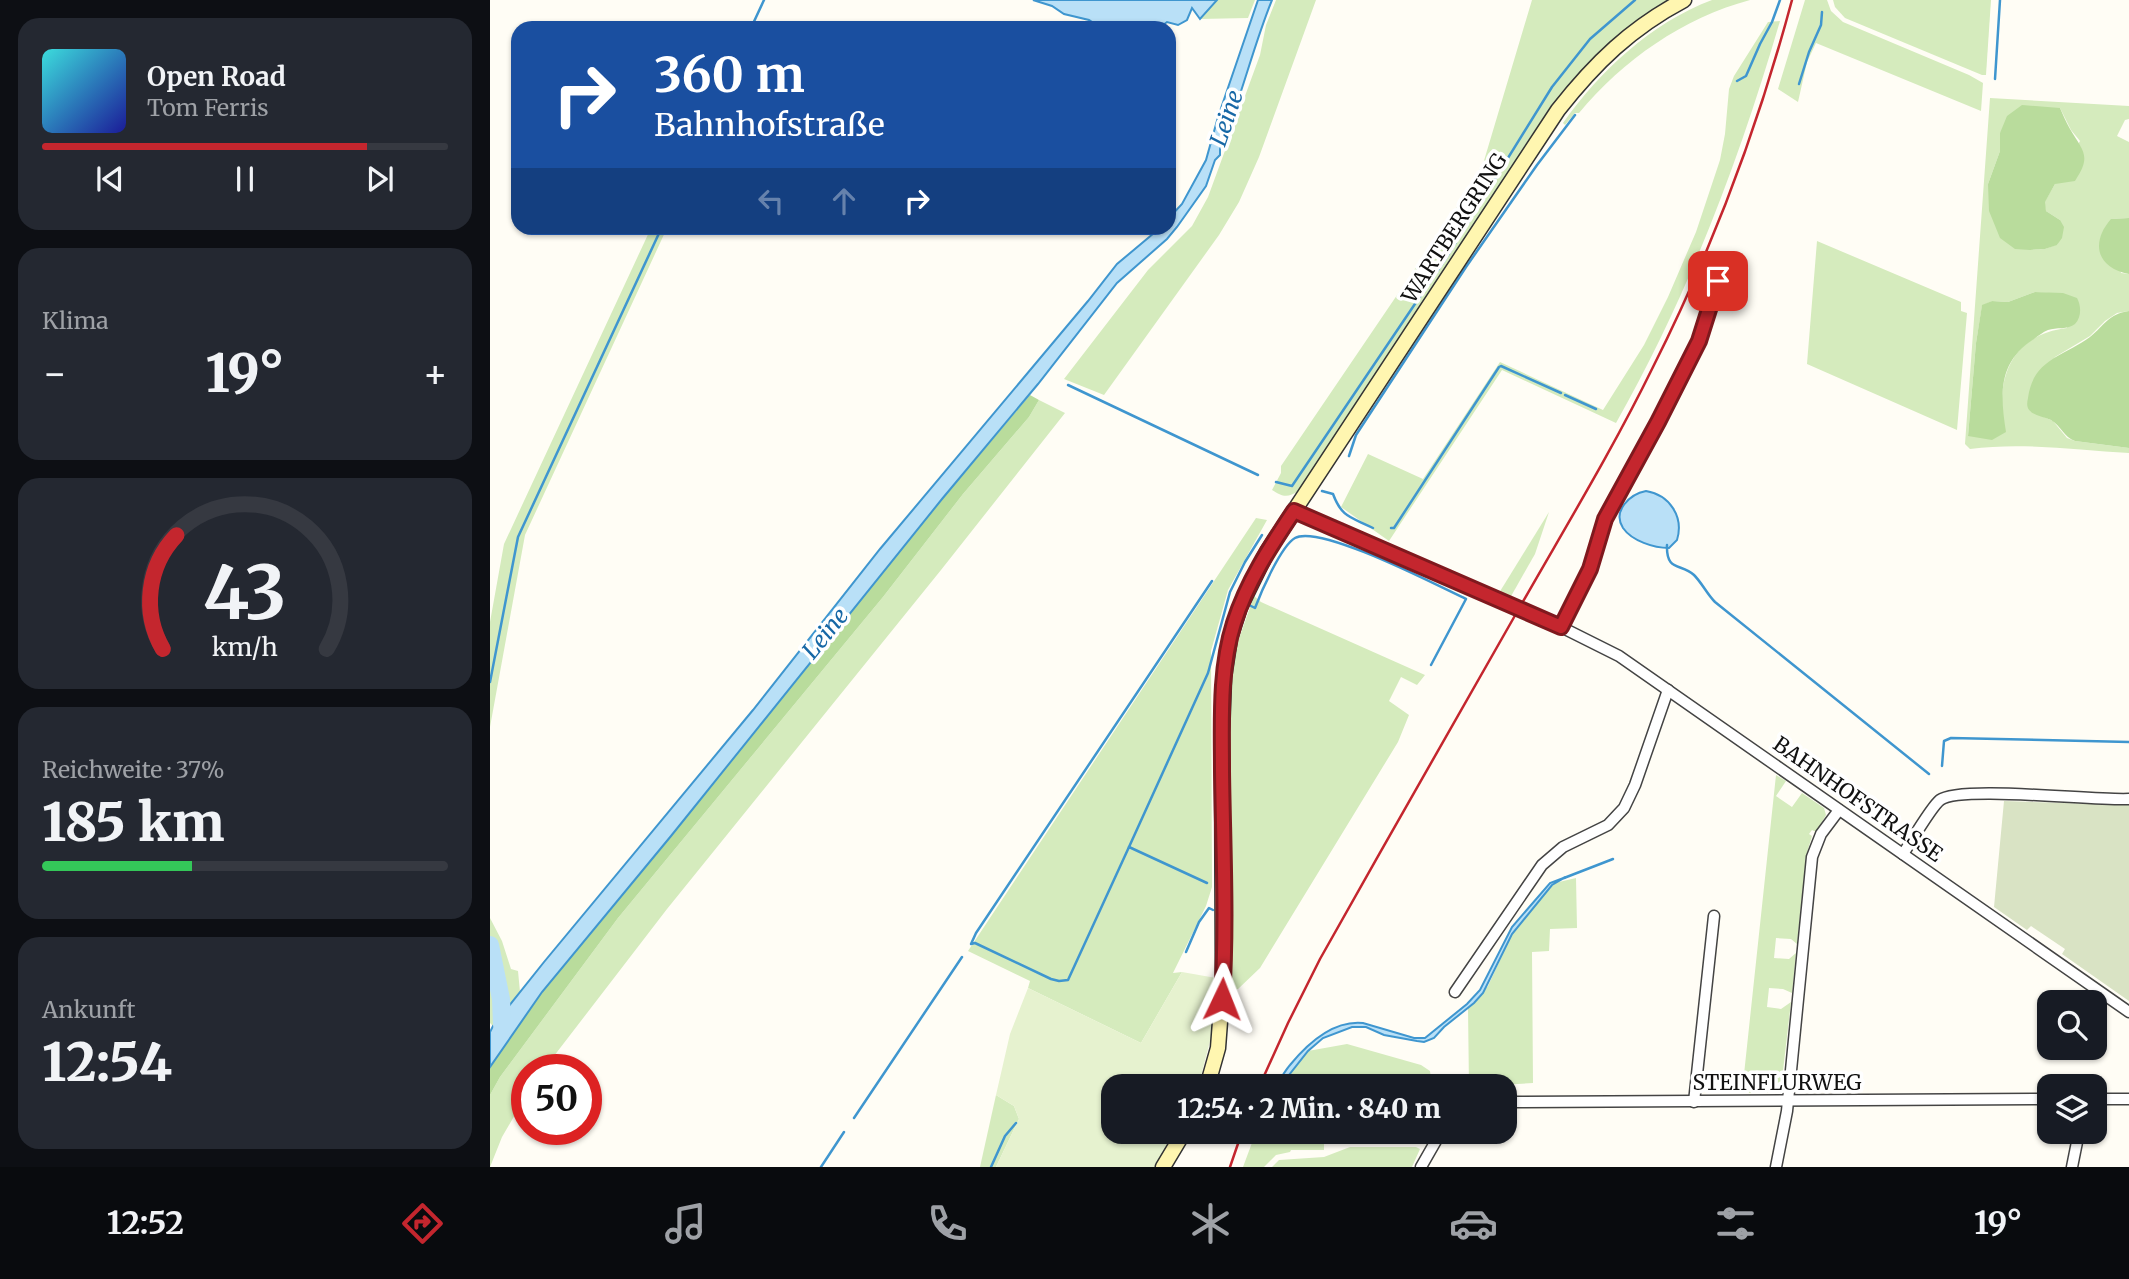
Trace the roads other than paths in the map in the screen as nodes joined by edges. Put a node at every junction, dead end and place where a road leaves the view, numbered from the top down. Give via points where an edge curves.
1 (1684, 0) edge
2 (1723, 270) dead end
3 (1294, 511) junction
4 (1561, 627) junction
5 (1668, 690) junction
6 (2129, 799) edge
7 (1839, 810) junction
8 (1903, 854) junction
9 (1714, 916) dead end
10 (1455, 992) dead end
11 (2129, 1012) edge
12 (1211, 1074) edge
13 (2037, 1099) edge
14 (2107, 1099) edge
15 (2129, 1099) edge
16 (1787, 1101) junction
17 (1517, 1102) edge
18 (1694, 1102) junction
19 (1177, 1144) edge
20 (1434, 1144) edge
21 (2077, 1144) edge
22 (1163, 1167) edge
23 (1421, 1167) edge
24 (1776, 1167) edge
25 (2072, 1167) edge

1 - 3 main road, WARTBERGRING via 1613,48 1558,110
2 - 4 street via 1699,341 1605,519 1590,569
3 - 4 street, BAHNHOFSTRASSE
3 - 12 main road, WARTBERGRING via 1248,587 1226,655 1223,982 1218,1048
4 - 5 street, BAHNHOFSTRASSE via 1606,648
5 - 7 street, BAHNHOFSTRASSE
5 - 10 street via 1624,808 1601,830 1563,847 1545,861
6 - 8 street via 1948,797 1938,802
7 - 8 street, BAHNHOFSTRASSE
7 - 16 street via 1821,834 1812,857
8 - 11 street, BAHNHOFSTRASSE
9 - 18 street
13 - 16 street, STEINFLURWEG
14 - 15 street
16 - 18 street, STEINFLURWEG
16 - 24 street
17 - 18 street, STEINFLURWEG
19 - 22 main road
20 - 23 street
21 - 25 street

